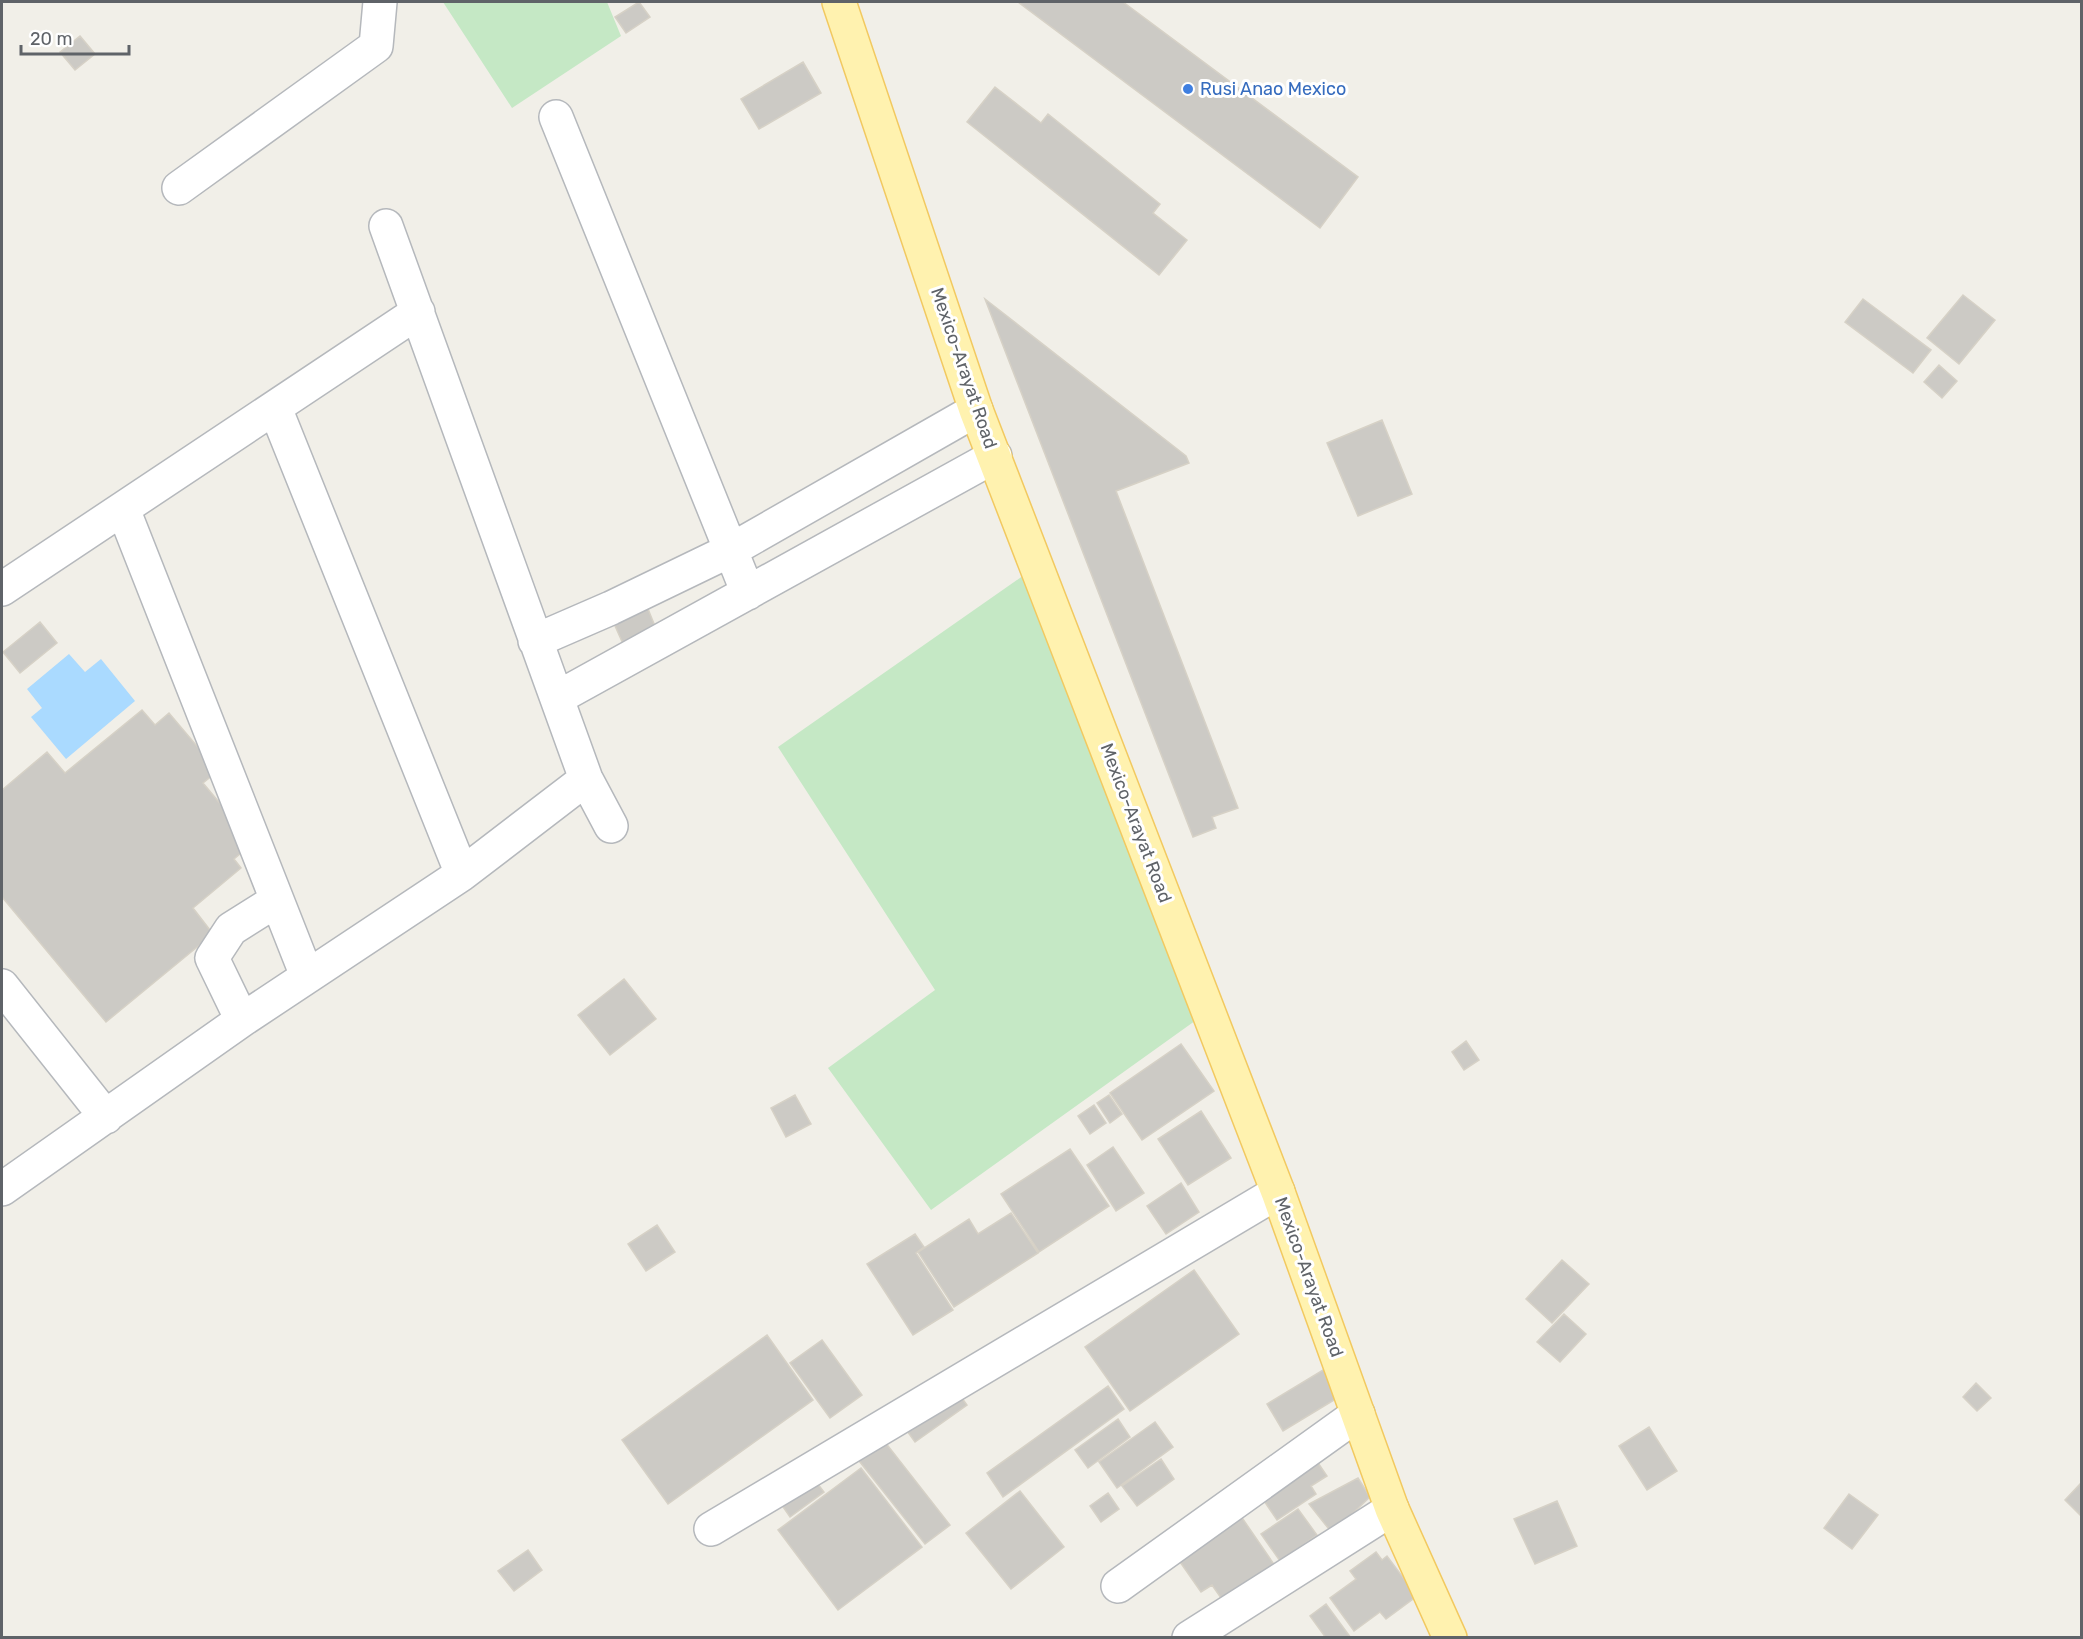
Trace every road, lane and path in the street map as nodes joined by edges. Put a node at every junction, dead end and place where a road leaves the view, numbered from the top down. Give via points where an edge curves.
1 (380, 2) edge
2 (839, 2) edge
3 (556, 117) dead end
4 (178, 188) dead end
5 (386, 226) dead end
6 (418, 312) junction
7 (274, 408) junction
8 (976, 410) junction
9 (995, 456) junction
10 (123, 509) junction
11 (731, 550) junction
12 (2, 589) edge
13 (748, 593) junction
14 (535, 641) junction
15 (557, 698) junction
16 (586, 778) junction
17 (611, 826) dead end
18 (462, 874) junction
19 (277, 900) junction
20 (306, 976) junction
21 (2, 986) edge
22 (242, 1020) junction
23 (106, 1117) junction
24 (2, 1189) edge
25 (1278, 1192) junction
26 (1358, 1414) junction
27 (1392, 1509) junction
28 (711, 1529) dead end
29 (1118, 1586) dead end
30 (1189, 1638) edge
31 (1450, 1638) edge

1 - 4 street via 376,46
2 - 8 main road, Mexico-Arayat Road
3 - 11 street
5 - 6 street
6 - 7 street
6 - 14 street
7 - 10 street
7 - 18 street
8 - 9 main road, Mexico-Arayat Road
8 - 11 street
9 - 13 street
9 - 25 main road, Mexico-Arayat Road
10 - 12 street
10 - 19 street
11 - 13 street
11 - 14 street
13 - 15 street
14 - 15 street
15 - 16 street
16 - 17 street
16 - 18 street
18 - 20 street
19 - 20 street
19 - 22 street via 231,929 212,958
20 - 22 street
21 - 23 street
22 - 23 street
23 - 24 street
25 - 26 main road, Mexico-Arayat Road
25 - 28 street
26 - 27 main road, Mexico-Arayat Road
26 - 29 street
27 - 30 street
27 - 31 main road, Mexico-Arayat Road

